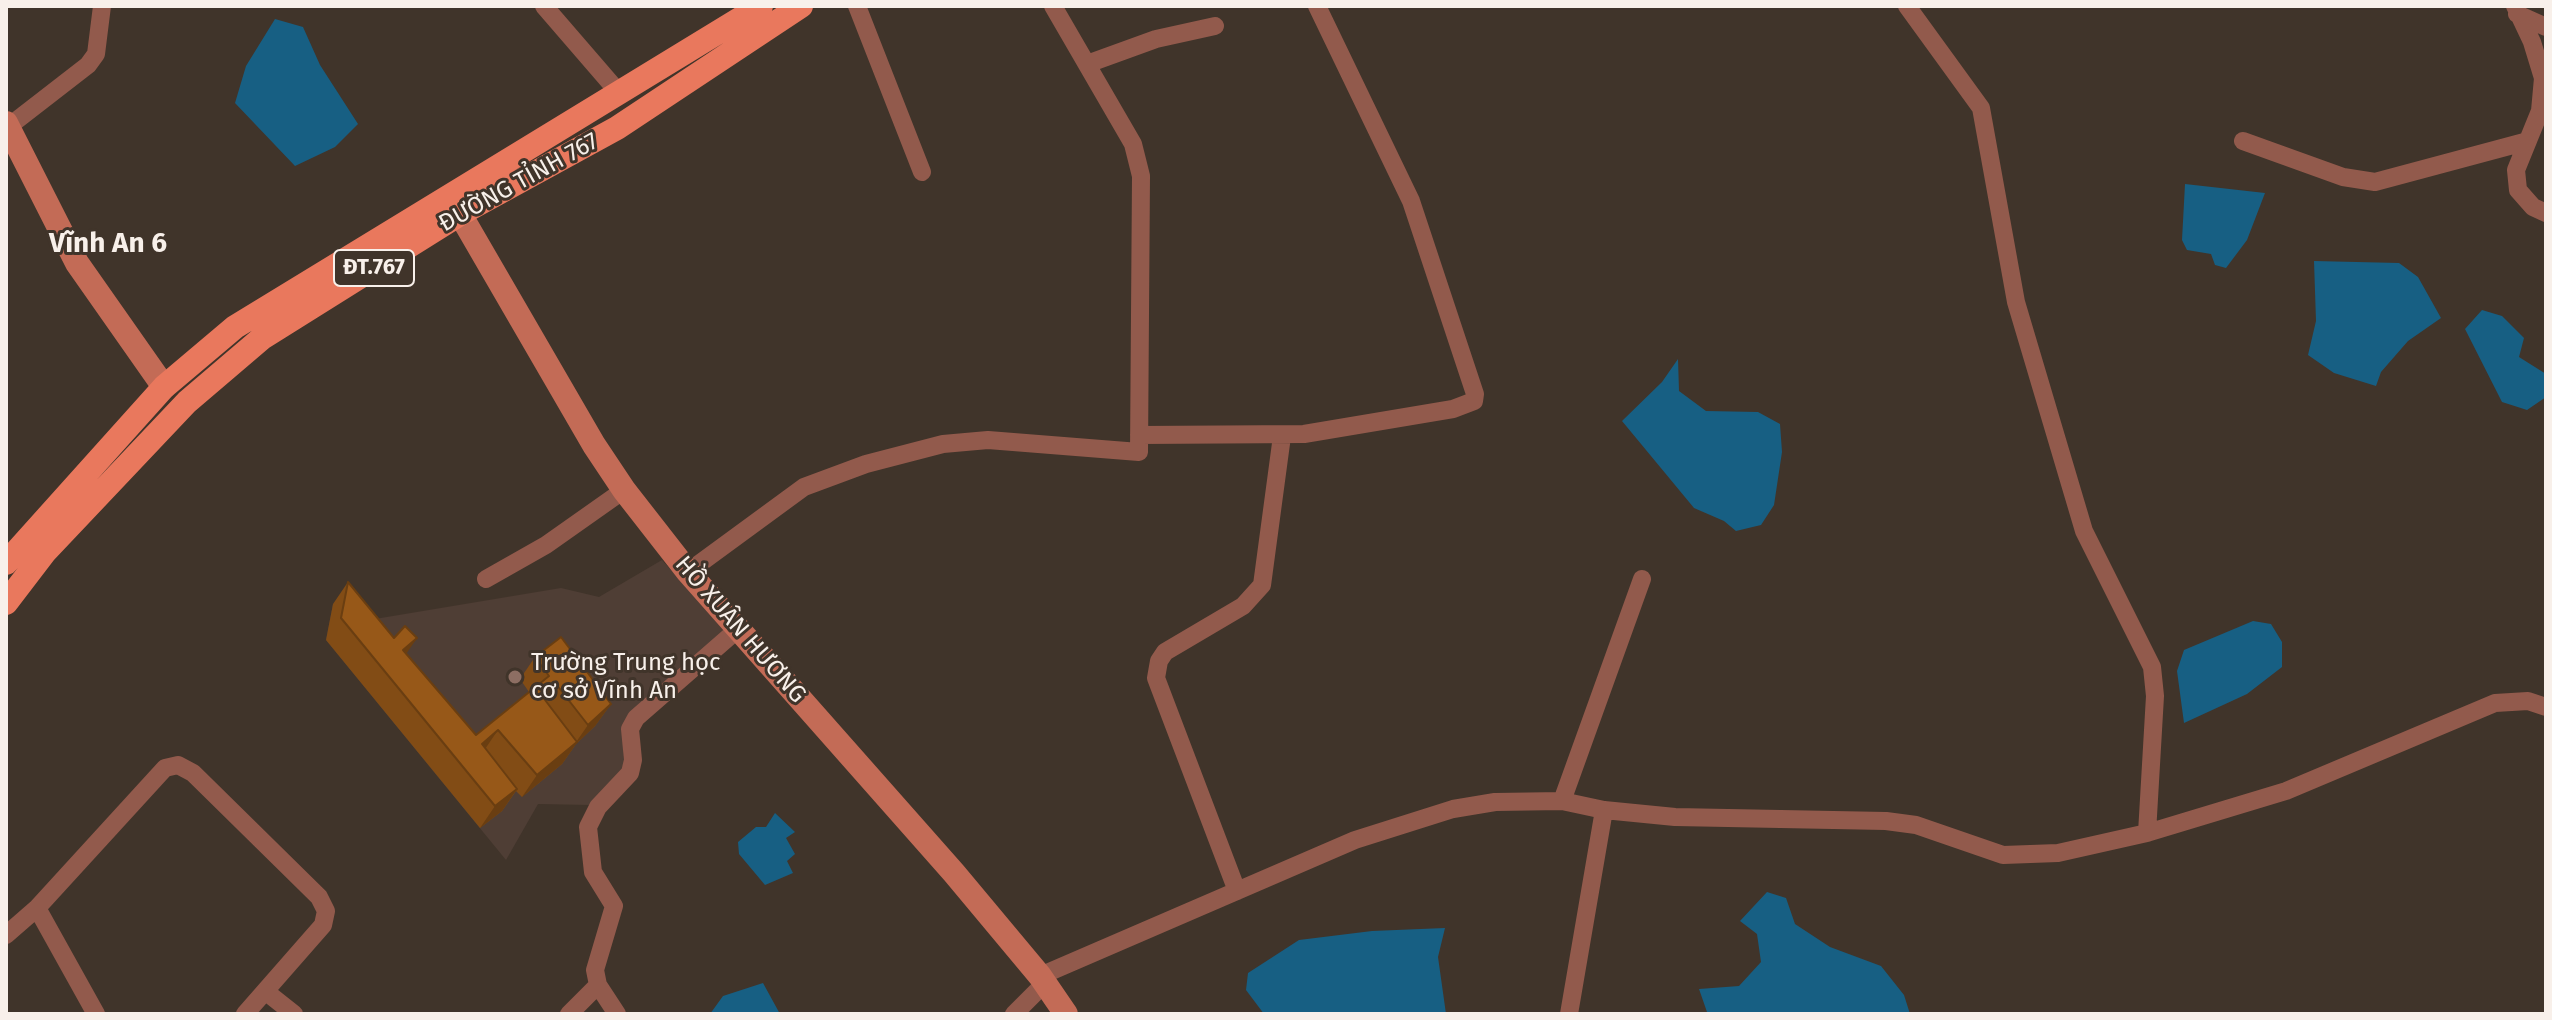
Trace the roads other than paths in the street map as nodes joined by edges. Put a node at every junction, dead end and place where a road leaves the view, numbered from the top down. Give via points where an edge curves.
1 (102, 6) edge
2 (544, 6) edge
3 (761, 6) edge
4 (857, 6) edge
5 (1053, 6) edge
6 (1317, 6) edge
7 (1907, 6) edge
8 (789, 9) edge
9 (2516, 10) edge
10 (1215, 26) dead end
11 (2546, 27) edge
12 (1087, 64) junction
13 (620, 94) junction
14 (7, 125) edge
15 (2243, 141) dead end
16 (2528, 141) junction
17 (922, 172) dead end
18 (455, 205) junction
19 (2546, 213) edge
20 (164, 387) junction
21 (1139, 435) junction
22 (1282, 436) junction
23 (624, 490) junction
24 (35, 545) junction
25 (6, 563) edge
26 (688, 572) junction
27 (486, 579) dead end
28 (1642, 579) dead end
29 (6, 603) edge
30 (738, 629) junction
31 (2546, 707) edge
32 (1562, 801) junction
33 (1604, 810) junction
34 (2147, 833) junction
35 (1237, 891) junction
36 (37, 908) junction
37 (6, 935) edge
38 (1042, 979) junction
39 (598, 985) junction
40 (265, 991) junction
41 (96, 1014) edge
42 (245, 1014) edge
43 (294, 1014) edge
44 (569, 1014) edge
45 (617, 1014) edge
46 (1014, 1014) edge
47 (1066, 1014) edge
48 (1569, 1014) edge

1 - 14 street via 96,54 88,65
2 - 13 street
3 - 13 main road, ĐƯỜNG TỈNH 767 / ĐT.767
4 - 17 street
5 - 12 street
6 - 22 street via 1411,201 1475,394 1469,406
7 - 34 street via 1981,108 2016,302 2084,531 2152,667
8 - 18 main road, ĐƯỜNG TỈNH 767 / ĐT.767 via 617,128
9 - 11 street
9 - 16 street via 2543,78 2540,111
10 - 12 street via 1156,39
12 - 21 street via 1133,144 1141,176
13 - 18 main road, ĐƯỜNG TỈNH 767 / ĐT.767
14 - 20 street via 77,263
15 - 16 street via 2343,177 2375,182
16 - 19 street via 2516,170 2518,190
18 - 20 main road, ĐƯỜNG TỈNH 767 / ĐT.767 via 235,327
18 - 23 street, HỒ XUÂN HƯƠNG
18 - 24 main road, ĐƯỜNG TỈNH 767 / ĐT.767 via 229,363
20 - 24 main road, ĐƯỜNG TỈNH 767 / ĐT.767
21 - 22 street
21 - 26 street via 1139,452 988,440 943,444 854,468 804,487
22 - 35 street via 1262,585 1243,606 1165,652 1156,678
23 - 26 street, HỒ XUÂN HƯƠNG
23 - 27 street
24 - 25 main road, ĐƯỜNG TỈNH 767 / ĐT.767
24 - 29 main road, ĐƯỜNG TỈNH 767 / ĐT.767
26 - 30 street, HỒ XUÂN HƯƠNG
28 - 32 street
30 - 38 street, HỒ XUÂN HƯƠNG
30 - 39 street via 636,718 630,729 630,773 591,816 593,872 614,906 595,970
31 - 34 street via 2528,701 2495,703 2286,791
32 - 33 street
32 - 35 street via 1453,809 1355,840
33 - 34 street via 1675,817 1886,821 1916,825 2003,855 2058,853
33 - 48 street
35 - 38 street
36 - 37 street
36 - 40 street via 165,768 178,765 193,773 319,897 326,911 323,925
36 - 41 street
38 - 46 street
38 - 47 street, HỒ XUÂN HƯƠNG
39 - 44 street
39 - 45 street
40 - 42 street
40 - 43 street

